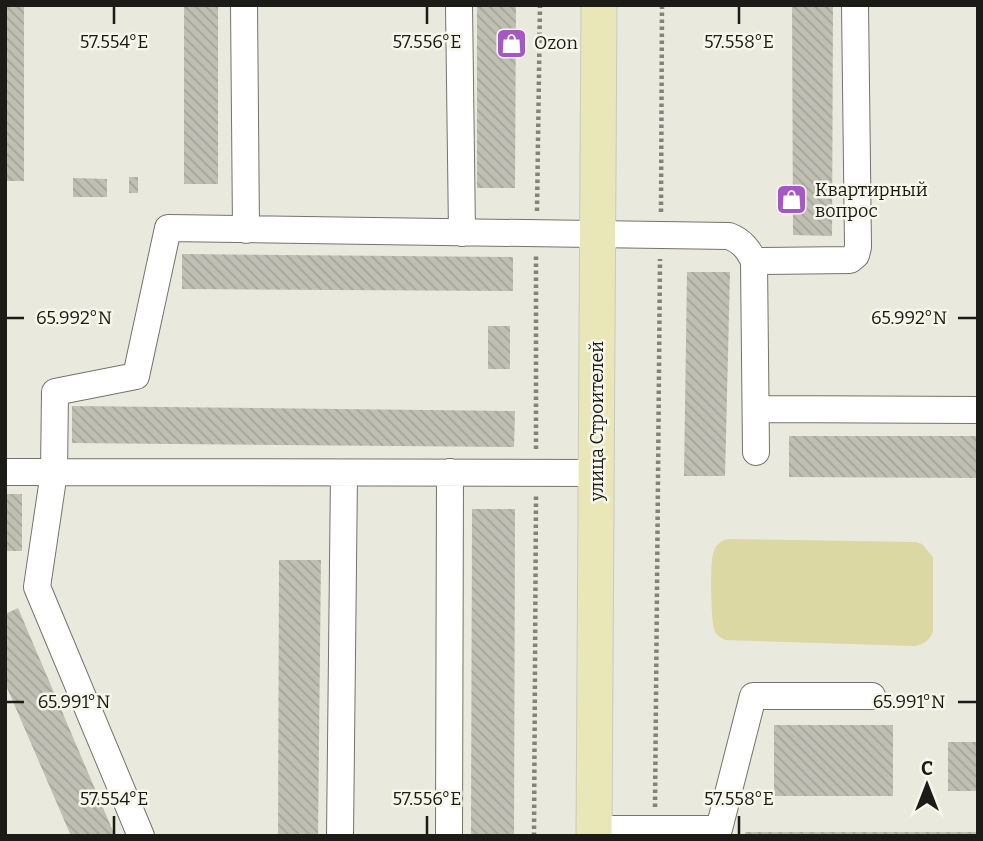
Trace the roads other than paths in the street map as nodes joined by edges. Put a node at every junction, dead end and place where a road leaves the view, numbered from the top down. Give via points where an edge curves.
1 (244, 5) edge
2 (459, 5) edge
3 (599, 5) edge
4 (855, 5) edge
5 (246, 230) junction
6 (461, 233) junction
7 (598, 233) junction
8 (754, 261) junction
9 (756, 409) junction
10 (978, 410) edge
11 (756, 452) dead end
12 (5, 472) edge
13 (54, 472) junction
14 (450, 472) junction
15 (344, 473) junction
16 (597, 473) junction
17 (872, 696) dead end
18 (594, 833) edge
19 (141, 836) edge
20 (340, 836) edge
21 (449, 836) edge

1 - 5 lane
2 - 6 lane
3 - 7 main road, улица Строителей
4 - 8 lane via 856,255 850,260
5 - 6 lane
5 - 13 lane via 168,228 136,376 55,392
6 - 7 lane
7 - 8 lane via 729,236 739,240
7 - 16 main road, улица Строителей
8 - 9 lane
9 - 10 lane
9 - 11 lane
12 - 13 lane
13 - 15 lane
13 - 19 lane via 37,587
14 - 15 lane
14 - 16 lane
14 - 21 lane
15 - 20 lane
16 - 18 main road, улица Строителей
17 - 18 lane via 753,696 719,829

